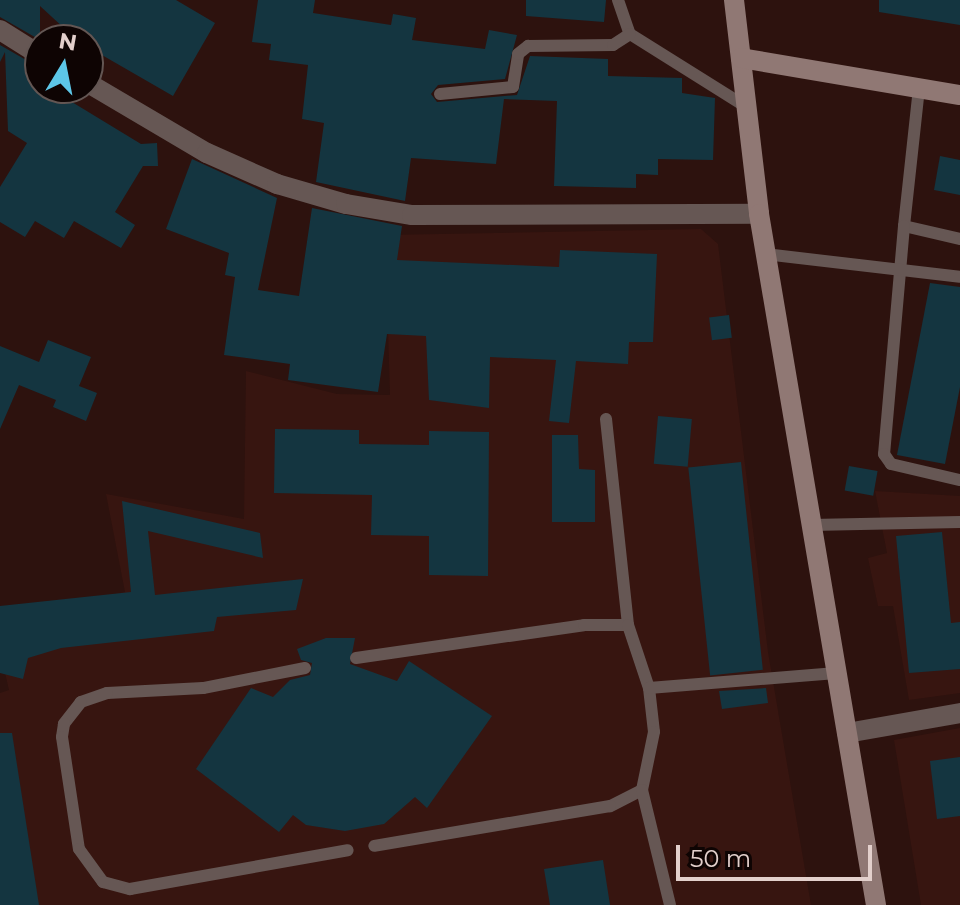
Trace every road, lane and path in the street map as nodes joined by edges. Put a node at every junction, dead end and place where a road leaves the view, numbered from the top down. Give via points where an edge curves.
1 (618, 0) edge
2 (734, 0) edge
3 (0, 30) edge
4 (630, 34) junction
5 (24, 45) edge
6 (741, 58) junction
7 (919, 88) junction
8 (104, 92) edge
9 (440, 94) dead end
10 (960, 95) edge
11 (743, 105) junction
12 (759, 214) junction
13 (904, 226) junction
14 (960, 239) edge
15 (765, 254) junction
16 (899, 272) junction
17 (960, 277) edge
18 (606, 419) dead end
19 (960, 480) edge
20 (960, 522) edge
21 (811, 525) junction
22 (628, 625) junction
23 (356, 658) dead end
24 (305, 668) dead end
25 (836, 673) junction
26 (649, 688) junction
27 (960, 713) edge
28 (847, 733) junction
29 (642, 790) junction
30 (374, 846) dead end
31 (348, 850) dead end
32 (670, 905) edge
33 (876, 905) edge

1 - 4 lane
2 - 6 street
3 - 5 street
4 - 9 lane via 613,45 528,46 518,54 513,87
4 - 11 lane
6 - 7 street
6 - 11 street
7 - 10 street
7 - 13 lane
8 - 12 street via 207,153 277,184 346,204 412,215
11 - 12 street
12 - 15 street
13 - 14 lane
13 - 16 lane
15 - 16 lane
15 - 21 street
16 - 17 lane
16 - 19 lane via 884,454 891,464
18 - 22 lane
20 - 21 lane
21 - 25 street
22 - 23 lane via 584,625
22 - 26 lane
24 - 31 lane via 203,688 107,693 81,702 64,724 62,737 79,849 103,882 130,889
25 - 26 lane
25 - 28 street
26 - 29 lane via 653,756
27 - 28 street
28 - 33 street
29 - 30 lane via 610,806
29 - 32 lane

